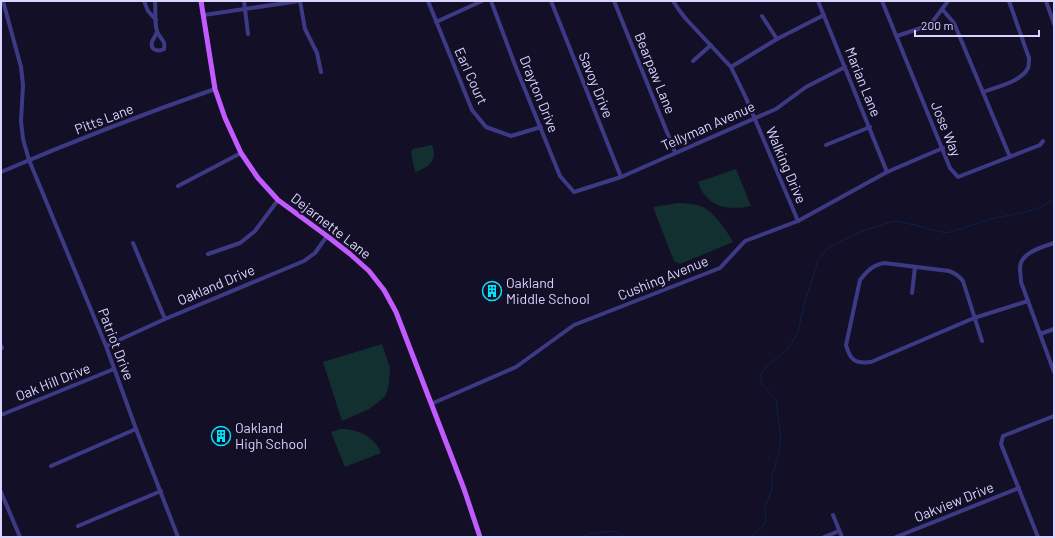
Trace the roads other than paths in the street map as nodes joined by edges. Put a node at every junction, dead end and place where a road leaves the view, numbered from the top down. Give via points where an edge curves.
1 (3, 1) edge
2 (144, 1) edge
3 (155, 1) edge
4 (201, 1) edge
5 (244, 1) edge
6 (300, 1) edge
7 (428, 1) edge
8 (482, 1) edge
9 (491, 1) edge
10 (550, 1) edge
11 (614, 1) edge
12 (674, 1) edge
13 (818, 1) edge
14 (882, 1) edge
15 (948, 1) edge
16 (1009, 1) edge
17 (1046, 1) edge
18 (245, 9) junction
19 (942, 9) junction
20 (204, 15) junction
21 (824, 15) junction
22 (762, 16) dead end
23 (156, 20) junction
24 (436, 22) junction
25 (1054, 24) edge
26 (157, 32) dead end
27 (248, 34) dead end
28 (897, 36) junction
29 (778, 39) junction
30 (711, 45) junction
31 (693, 61) dead end
32 (731, 67) junction
33 (845, 67) junction
34 (321, 72) dead end
35 (215, 89) junction
36 (983, 92) junction
37 (754, 118) junction
38 (541, 126) junction
39 (870, 127) junction
40 (1043, 141) dead end
41 (826, 145) dead end
42 (943, 148) junction
43 (675, 152) junction
44 (241, 153) junction
45 (1010, 157) junction
46 (29, 160) junction
47 (1, 172) edge
48 (887, 172) junction
49 (620, 177) junction
50 (178, 186) dead end
51 (574, 192) joint
52 (278, 200) junction
53 (798, 221) junction
54 (328, 236) junction
55 (134, 243) dead end
56 (1054, 243) edge
57 (208, 254) dead end
58 (915, 266) junction
59 (912, 293) dead end
60 (1028, 301) junction
61 (974, 318) junction
62 (165, 319) junction
63 (1054, 329) edge
64 (1040, 334) junction
65 (982, 341) dead end
66 (106, 346) junction
67 (114, 369) junction
68 (1054, 372) edge
69 (431, 404) junction
70 (1, 415) edge
71 (1054, 416) edge
72 (136, 429) junction
73 (51, 466) dead end
74 (1019, 488) junction
75 (161, 491) junction
76 (1, 492) edge
77 (833, 515) dead end
78 (78, 526) dead end
79 (839, 531) junction
80 (20, 537) edge
81 (178, 537) edge
82 (480, 537) edge
83 (824, 537) edge
84 (842, 537) edge
85 (896, 537) edge
86 (1038, 537) edge

1 - 46 street, Patriot Drive via 21,67 22,140
2 - 23 street
3 - 23 street
4 - 20 main road, Dejarnette Lane
5 - 18 street
6 - 18 street
6 - 34 street via 305,29 317,53
7 - 24 street, Earl Court
8 - 24 street
9 - 38 street, Drayton Drive
10 - 49 street, Savoy Drive
11 - 43 street, Bearpaw Lane
12 - 30 street, Walking Drive via 686,19
13 - 21 street, Marian Lane
14 - 28 street, Jose Way
15 - 19 street
16 - 36 street via 1029,58 1029,67 1014,80
17 - 25 street
18 - 20 street
18 - 27 street
19 - 28 street via 930,25
19 - 36 street via 954,23
20 - 35 main road, Dejarnette Lane
21 - 29 street
21 - 33 street, Marian Lane
22 - 29 street
23 - 26 street
24 - 38 street, Earl Court via 472,110 486,127 512,136
28 - 42 street, Jose Way
29 - 32 street
30 - 31 street
30 - 32 street, Walking Drive
32 - 37 street, Walking Drive
33 - 37 street, Tellyman Avenue via 806,87 776,109
33 - 39 street, Marian Lane
35 - 44 main road, Dejarnette Lane
35 - 46 street, Pitts Lane
36 - 45 street
37 - 43 street, Tellyman Avenue
37 - 53 street, Walking Drive
38 - 51 street, Drayton Drive via 560,176
39 - 41 street
39 - 48 street, Marian Lane
40 - 45 street, Jose Way via 1040,145
42 - 45 street, Jose Way via 950,168 958,177
42 - 48 street, Cushing Avenue
43 - 49 street, Tellyman Avenue
44 - 50 street
44 - 52 main road, Dejarnette Lane via 258,178
46 - 47 street, Pitts Lane
46 - 66 street, Patriot Drive
48 - 53 street, Cushing Avenue
49 - 51 street, Tellyman Avenue
52 - 54 main road, Dejarnette Lane
52 - 57 street via 255,230 240,243
53 - 69 street, Cushing Avenue via 745,242 720,268 574,325 516,367
54 - 62 street, Oakland Drive via 316,253 304,261
54 - 69 main road, Dejarnette Lane via 369,272 384,290 396,312
55 - 62 street
56 - 60 street via 1032,251 1019,267
58 - 59 street
58 - 61 street via 949,270 960,277
58 - 61 street via 880,264 869,269 860,280 846,345 853,359 858,362 871,362
60 - 61 street
60 - 64 street
61 - 65 street
62 - 66 street, Oakland Drive
63 - 64 street
64 - 68 street
66 - 67 street, Patriot Drive
67 - 70 street, Oak Hill Drive
67 - 72 street, Patriot Drive
69 - 82 main road, Dejarnette Lane
71 - 74 street via 1003,436 1001,444
72 - 73 street
72 - 75 street, Patriot Drive
74 - 85 street, Oakview Drive
74 - 86 street
75 - 78 street
75 - 81 street, Patriot Drive
76 - 80 street
77 - 79 street
79 - 83 street
79 - 84 street

